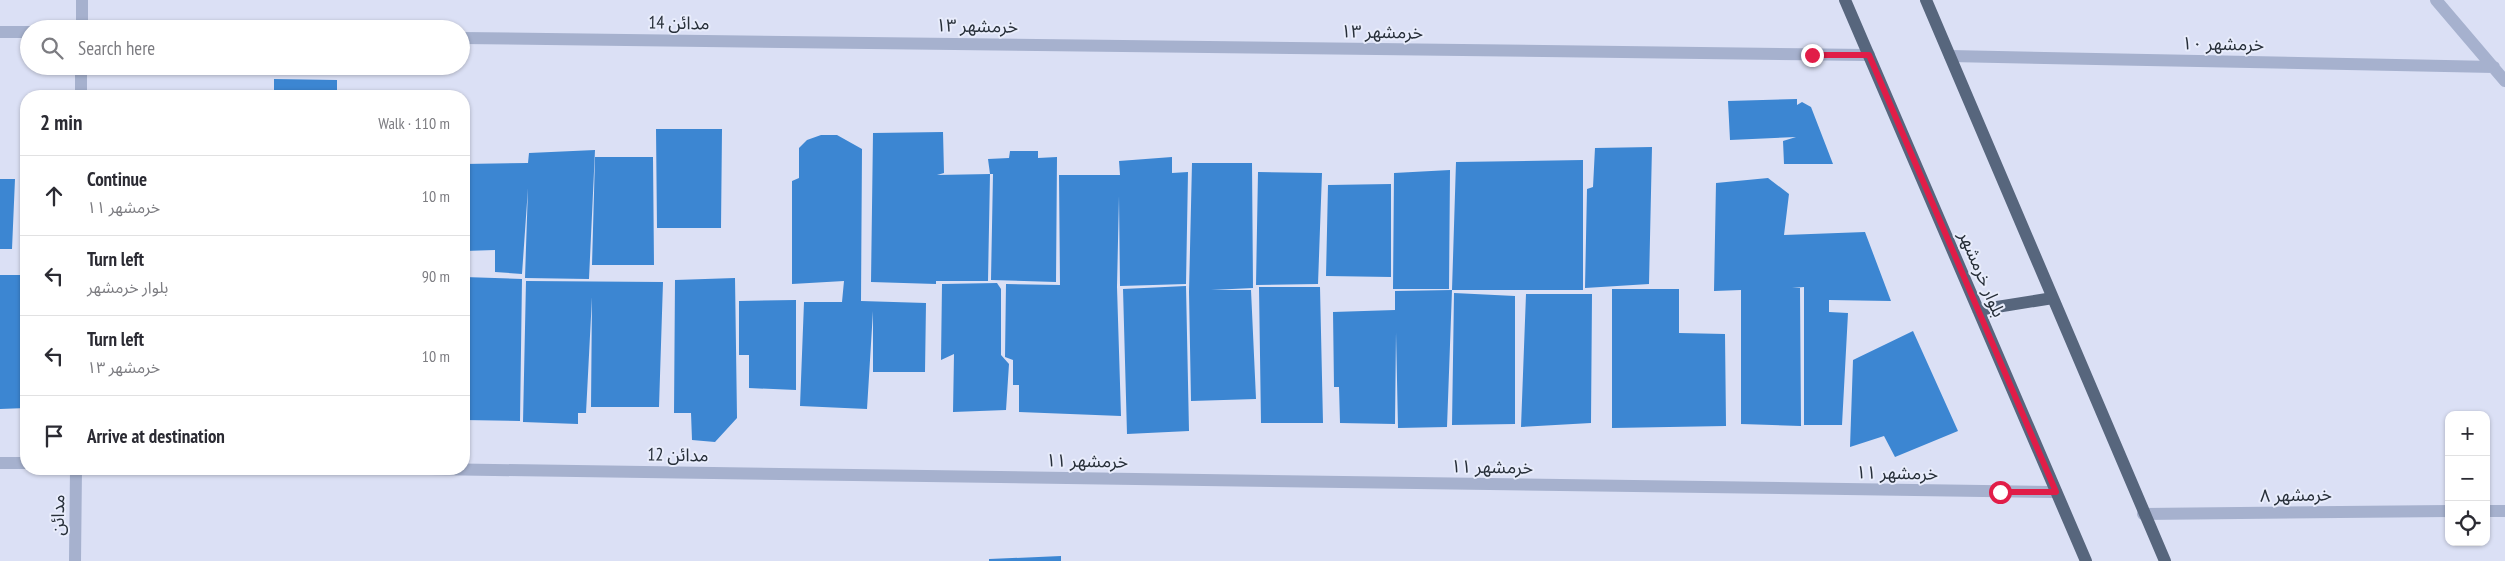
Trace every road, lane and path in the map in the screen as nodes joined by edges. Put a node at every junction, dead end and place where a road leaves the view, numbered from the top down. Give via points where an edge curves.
1 (82, 0) edge
2 (1845, 0) edge
3 (1926, 0) edge
4 (2436, 0) edge
5 (82, 20) edge
6 (0, 32) edge
7 (20, 32) edge
8 (470, 38) edge
9 (895, 43) joint
10 (1869, 55) junction
11 (1950, 56) junction
12 (2494, 68) junction
13 (81, 75) edge
14 (2505, 81) edge
15 (81, 90) edge
16 (2053, 298) junction
17 (1978, 310) junction
18 (0, 462) edge
19 (20, 463) edge
20 (470, 470) edge
21 (76, 475) edge
22 (927, 476) joint
23 (2056, 492) junction
24 (2445, 511) edge
25 (2490, 511) edge
26 (2505, 511) edge
27 (2143, 514) junction
28 (75, 561) edge
29 (2086, 561) edge
30 (2165, 561) edge

1 - 5 street
2 - 10 main road, بلوار خرمشهر
3 - 11 main road
4 - 12 street
6 - 7 street
8 - 9 street, مدائن 14
9 - 10 street, خرمشهر ۱۳
10 - 17 main road, بلوار خرمشهر
11 - 12 street, خرمشهر ۱۰
11 - 16 main road
12 - 14 street
13 - 15 street
16 - 17 main road
16 - 27 main road
17 - 23 main road, بلوار خرمشهر
18 - 19 street
20 - 22 street, مدائن 12
21 - 28 street, مدائن
22 - 23 street, خرمشهر ۱۱
23 - 29 main road, بلوار خرمشهر
24 - 27 street, خرمشهر ۸
25 - 26 street
27 - 30 main road

